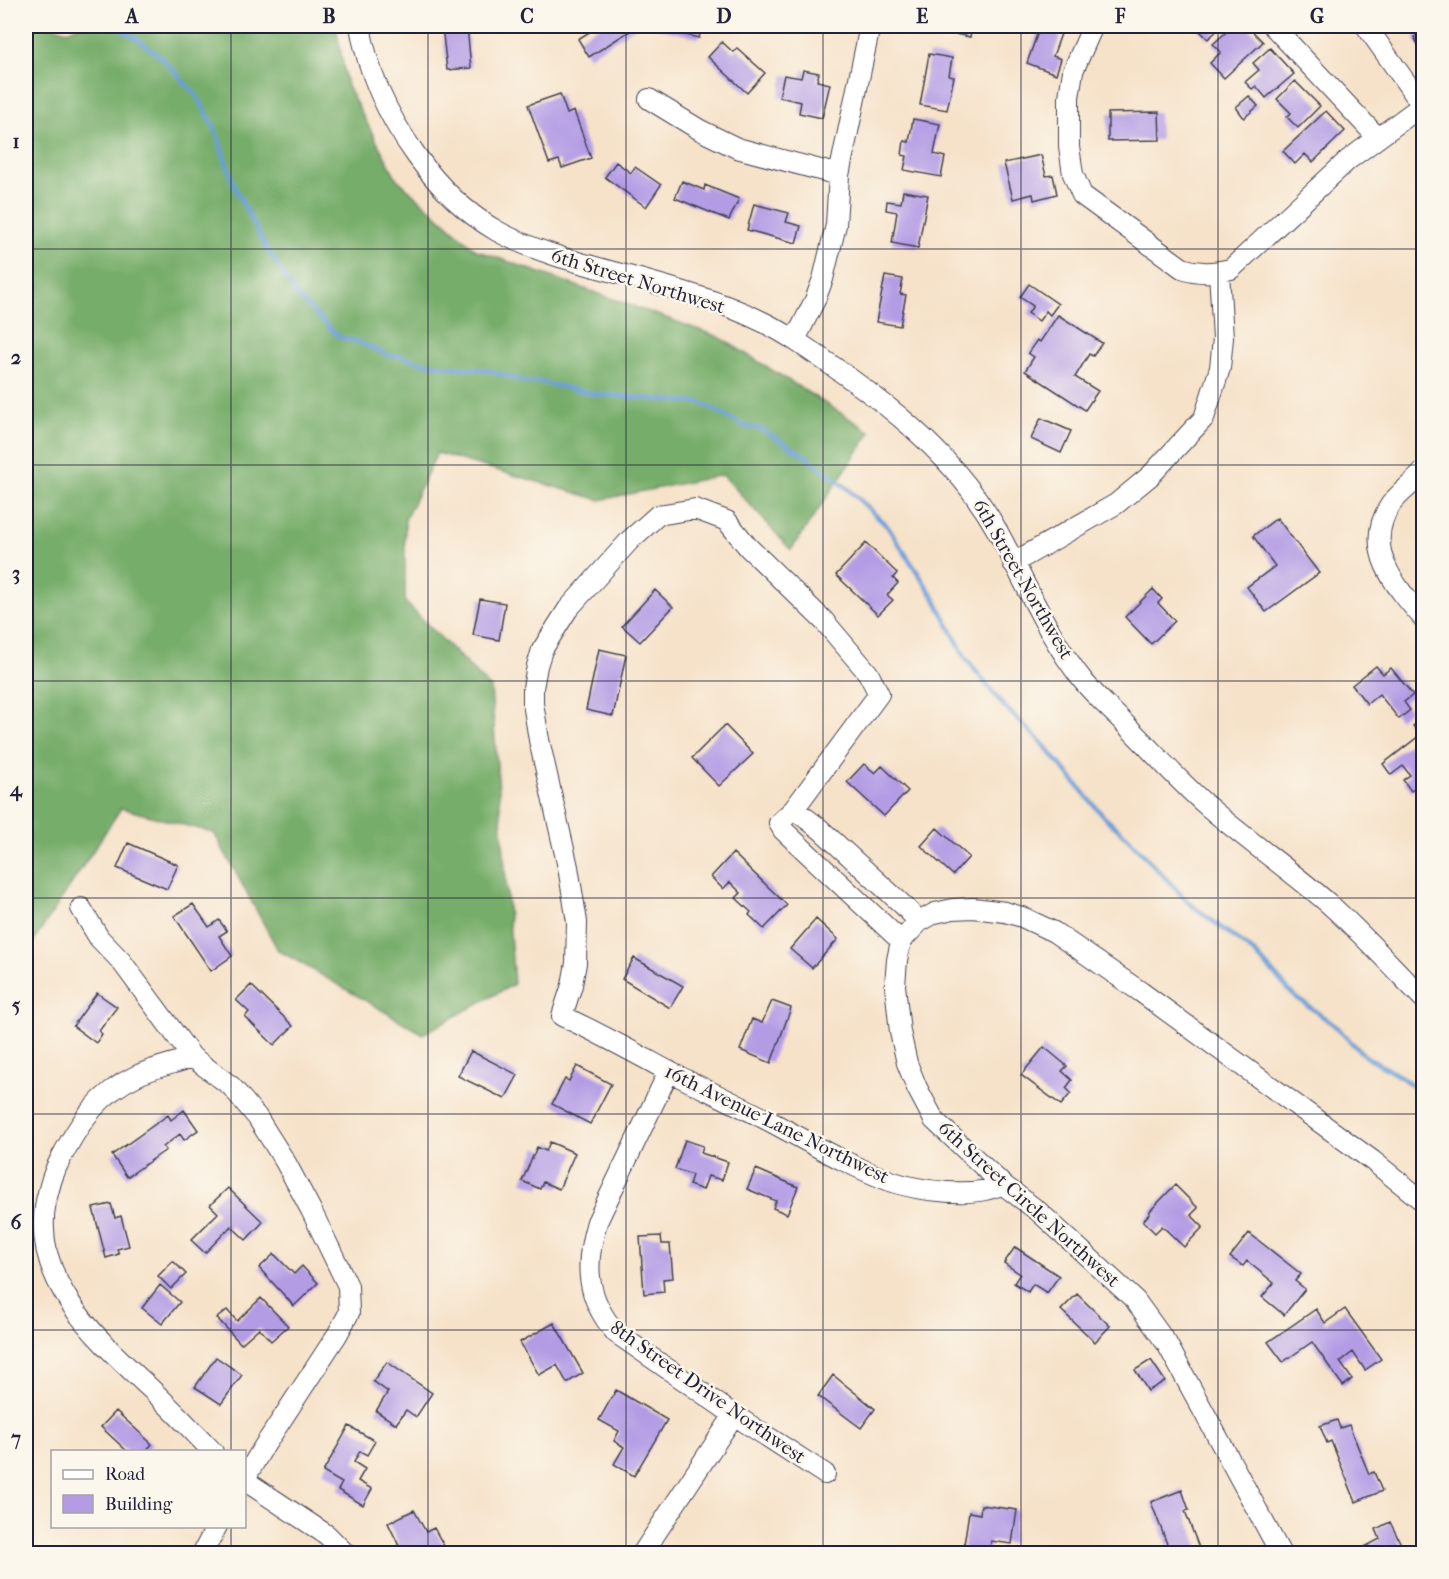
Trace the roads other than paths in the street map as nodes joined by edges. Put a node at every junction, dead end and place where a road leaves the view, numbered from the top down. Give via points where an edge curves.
1 (360, 26) edge
2 (870, 26) edge
3 (1093, 26) edge
4 (1273, 26) edge
5 (1366, 26) edge
6 (649, 99) dead end
7 (1423, 104) edge
8 (1377, 137) junction
9 (838, 175) junction
10 (1219, 272) junction
11 (795, 340) junction
12 (1424, 471) edge
13 (1012, 563) junction
14 (1424, 619) edge
15 (794, 809) junction
16 (81, 908) dead end
17 (919, 922) junction
18 (901, 941) junction
19 (1424, 999) edge
20 (192, 1057) junction
21 (669, 1071) junction
22 (1002, 1185) junction
23 (1424, 1202) edge
24 (734, 1415) junction
25 (211, 1450) edge
26 (825, 1474) dead end
27 (246, 1478) edge
28 (246, 1481) edge
29 (216, 1528) edge
30 (202, 1554) edge
31 (346, 1554) edge
32 (642, 1554) edge
33 (1281, 1554) edge

1 - 11 street, 6th Street Northwest via 372,77 405,140 435,181 475,217 520,243 712,301
2 - 9 street
3 - 10 street via 1072,71 1069,97 1069,147 1073,174 1082,195 1182,268
4 - 8 street
5 - 7 street
6 - 9 street via 737,148
7 - 8 street
8 - 10 street via 1231,269
9 - 11 street via 836,225 823,279
10 - 13 street via 1223,338 1220,368 1204,418 1150,476 1116,504
11 - 13 street, 6th Street Northwest via 874,395 944,457 979,501
12 - 14 street via 1391,503 1380,532 1380,550 1384,566
13 - 19 street, 6th Street Northwest via 1039,614 1085,682 1207,806 1331,906
15 - 17 street
15 - 18 street via 779,823 783,830
15 - 21 street, 16th Avenue Lane Northwest via 879,694 868,673 824,621 727,521 695,509 658,515 568,609 542,651 533,703 577,922 576,963 562,1016
16 - 20 street via 99,938 121,961
17 - 18 street
17 - 23 street via 935,913 973,908 1022,917 1054,932 1373,1161
18 - 22 street, 6th Street Circle Northwest via 895,985 897,1011 907,1063 917,1088 934,1120
20 - 25 street via 136,1076 94,1105 52,1174 44,1236 55,1278 84,1322
20 - 27 street via 231,1086 257,1117 311,1210 350,1297 349,1313 337,1335
21 - 22 street, 16th Avenue Lane Northwest via 890,1181 962,1192 986,1191
21 - 24 street, 8th Street Drive Northwest via 597,1222 590,1247 590,1278 604,1319 616,1333
22 - 33 street, 6th Street Circle Northwest via 1038,1211 1135,1300 1167,1344
24 - 26 street, 8th Street Drive Northwest
24 - 32 street
28 - 31 street via 327,1535
29 - 30 street

